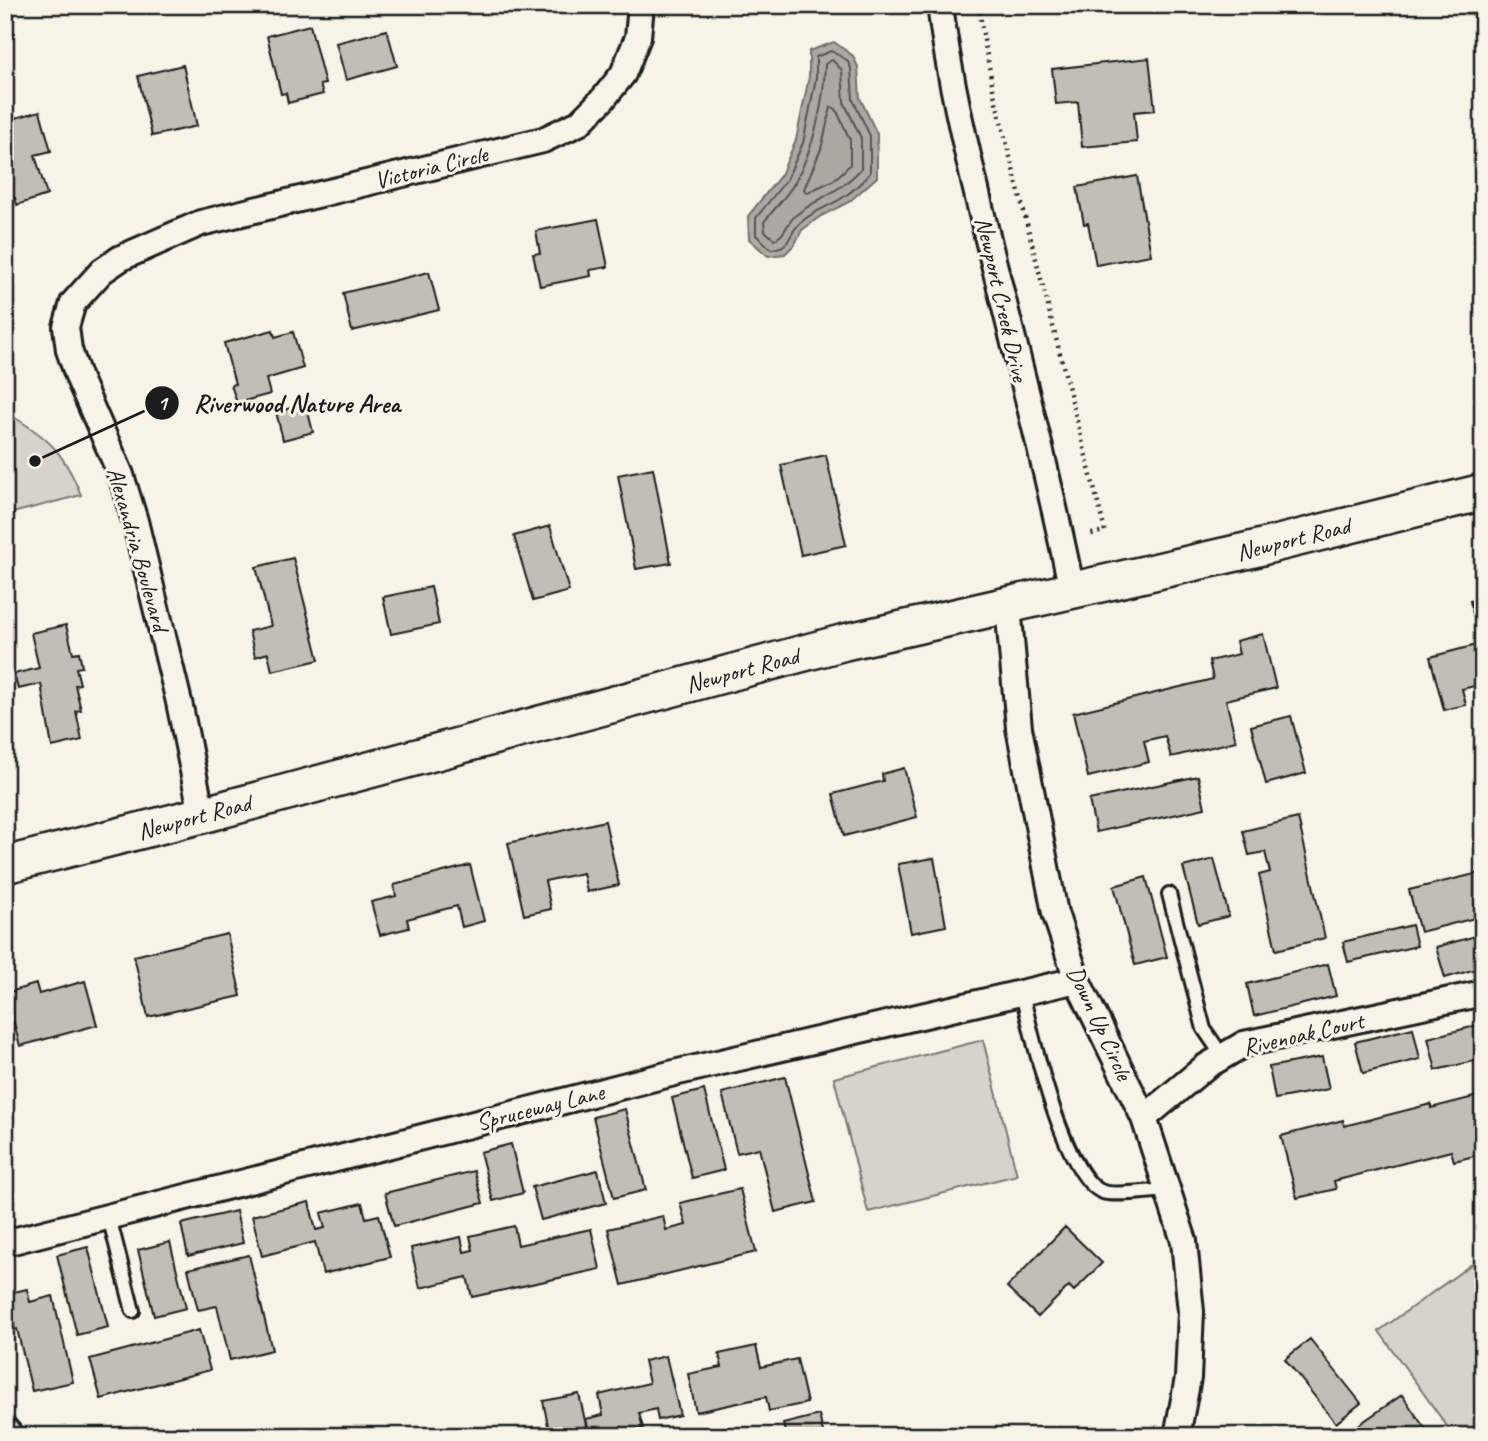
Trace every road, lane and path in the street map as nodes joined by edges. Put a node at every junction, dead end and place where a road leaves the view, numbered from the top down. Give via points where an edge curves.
1 (641, 5) edge
2 (940, 5) edge
3 (980, 5) edge
4 (150, 245) joint
5 (1483, 492) edge
6 (1092, 534) dead end
7 (1072, 591) junction
8 (1008, 606) junction
9 (202, 815) junction
10 (5, 866) edge
11 (1169, 894) dead end
12 (1077, 980) junction
13 (1022, 993) junction
14 (1483, 993) edge
15 (1223, 1056) junction
16 (1144, 1118) junction
17 (1167, 1190) junction
18 (109, 1217) junction
19 (5, 1243) edge
20 (133, 1311) dead end
21 (5, 1429) edge
22 (11, 1436) edge
23 (1177, 1436) edge

1 - 4 street, Victoria Circle via 638,37 623,74 579,123 543,139 201,223
2 - 7 street, Newport Creek Drive via 959,120
3 - 6 path via 994,94 1105,531
4 - 9 street, Alexandria Boulevard via 102,271 73,303 66,327 69,350 121,475 135,521
5 - 7 street, Newport Road
7 - 8 street, Newport Road
8 - 9 street, Newport Road via 845,642
8 - 12 street, Down Up Circle via 1019,727 1055,914
9 - 10 street, Newport Road
11 - 15 lane via 1204,1029
12 - 13 street, Spruceway Lane
12 - 16 street, Down Up Circle
13 - 17 lane via 1035,1054 1063,1132 1090,1184 1104,1193
13 - 18 street, Spruceway Lane via 674,1073
14 - 15 street, Rivenoak Court via 1244,1044
15 - 16 street, Rivenoak Court
16 - 17 street, Down Up Circle
17 - 23 street, Down Up Circle via 1184,1241 1191,1312 1188,1378
18 - 19 street, Spruceway Lane
18 - 20 lane
21 - 22 street

